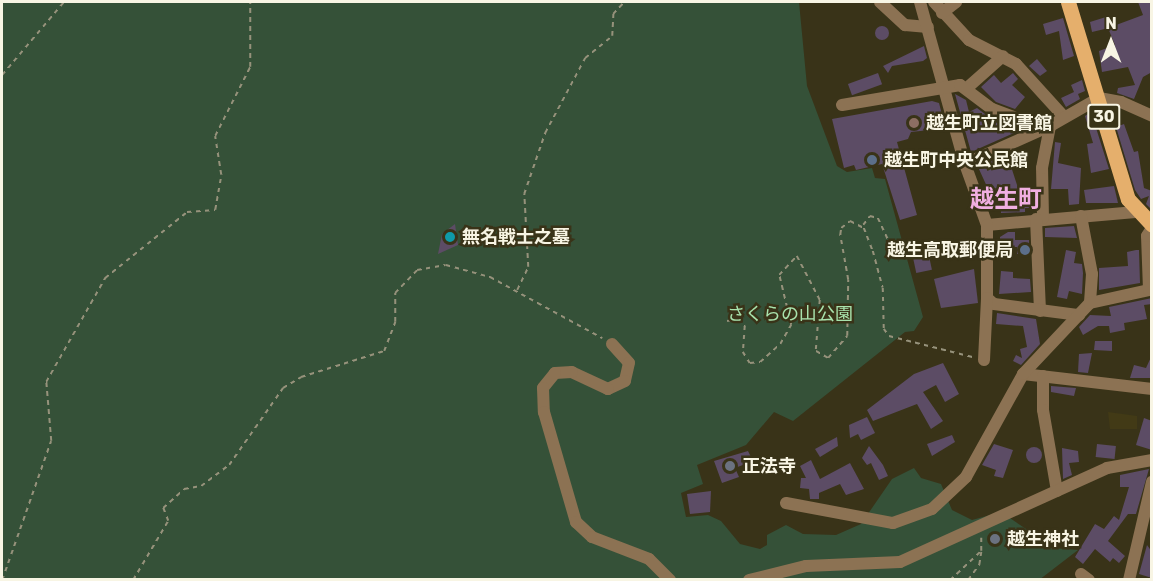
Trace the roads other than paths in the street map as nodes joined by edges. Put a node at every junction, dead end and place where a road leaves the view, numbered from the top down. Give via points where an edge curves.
1 (880, 2) edge
2 (920, 2) edge
3 (934, 2) edge
4 (956, 2) edge
5 (1068, 2) edge
6 (942, 13) junction
7 (928, 27) junction
8 (1003, 56) junction
9 (944, 88) junction
10 (967, 88) junction
11 (1099, 98) junction
12 (842, 105) dead end
13 (1152, 116) edge
14 (1064, 117) junction
15 (1047, 127) junction
16 (965, 164) junction
17 (1135, 212) junction
18 (1082, 216) junction
19 (1040, 219) junction
20 (987, 225) junction
21 (1152, 226) edge
22 (1150, 290) edge
23 (987, 298) junction
24 (1090, 303) junction
25 (1040, 311) junction
26 (1079, 315) junction
27 (612, 344) road end
28 (984, 358) road end
29 (1023, 374) junction
30 (1043, 376) junction
31 (1152, 389) edge
32 (1152, 460) edge
33 (1152, 482) edge
34 (1057, 491) junction
35 (786, 503) dead end
36 (670, 579) edge
37 (749, 579) edge
38 (1130, 579) edge

1 - 7 street via 905,26
2 - 7 street
3 - 6 street
4 - 6 street
5 - 11 main road, 30
6 - 8 street via 969,40
7 - 9 street
8 - 10 street
8 - 14 street via 1035,82
9 - 10 street
9 - 12 street
9 - 16 street
10 - 15 street via 992,109
11 - 13 street via 1121,102
11 - 14 street
11 - 17 main road, 30
14 - 15 street
15 - 16 street
15 - 19 street
16 - 20 street
17 - 18 street
17 - 21 main road
18 - 19 street
18 - 24 street via 1092,274
19 - 20 street
19 - 25 street
20 - 23 street
21 - 22 street via 1147,236
22 - 24 street
23 - 25 street via 994,304
23 - 28 street
24 - 26 street
25 - 26 street
26 - 29 street
27 - 36 street via 629,363 625,381 608,389 572,372 555,373 543,388 544,412 576,522 592,537 649,559
29 - 30 street
29 - 35 street via 966,477 924,513 893,523 863,521 836,509
30 - 31 street
30 - 34 street via 1043,410
32 - 34 street via 1107,468
33 - 38 street
34 - 37 street via 900,562 806,567

